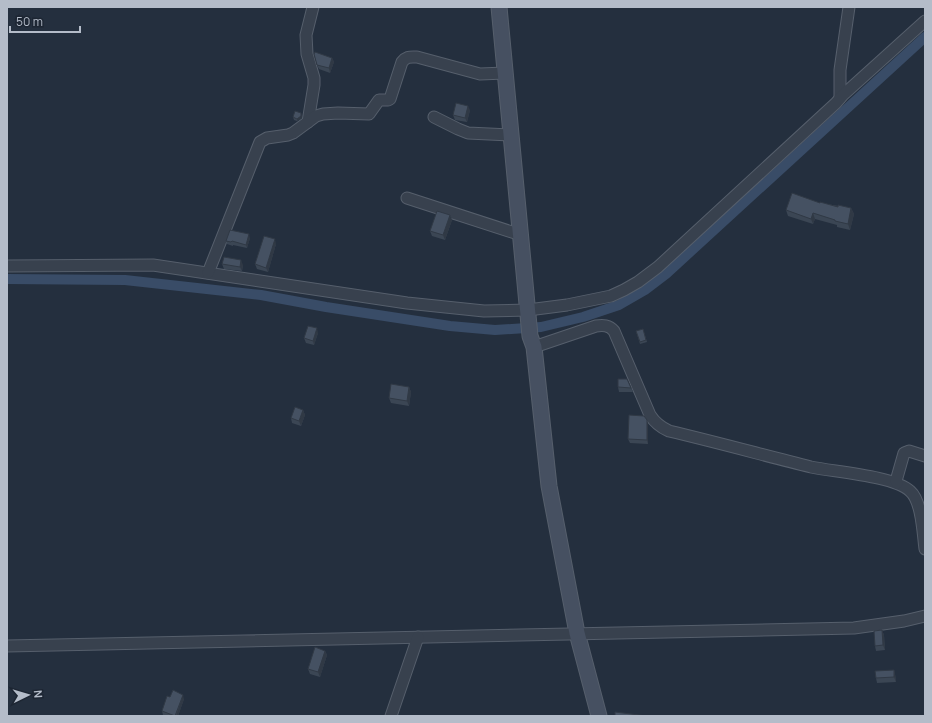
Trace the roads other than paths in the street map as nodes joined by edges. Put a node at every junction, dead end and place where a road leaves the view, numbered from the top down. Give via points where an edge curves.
1 (313, 7) edge
2 (499, 7) edge
3 (849, 7) edge
4 (925, 21) edge
5 (505, 73) junction
6 (840, 98) junction
7 (434, 117) dead end
8 (308, 122) junction
9 (511, 135) junction
10 (408, 198) dead end
11 (521, 235) junction
12 (7, 266) edge
13 (208, 273) junction
14 (530, 329) junction
15 (925, 456) edge
16 (897, 479) junction
17 (925, 549) edge
18 (925, 616) edge
19 (577, 633) junction
20 (418, 637) junction
21 (7, 646) edge
22 (391, 716) edge
23 (599, 716) edge

1 - 8 street via 306,35 307,54 314,78
2 - 5 street
3 - 6 street via 840,70
4 - 6 street
5 - 8 street via 480,74 410,56 402,62 390,99 379,100 368,114 323,114
5 - 9 street
6 - 14 street via 658,267 638,282 611,296 567,305
7 - 9 street via 468,133
8 - 13 street via 288,136 267,138 260,142
9 - 11 street
10 - 11 street
11 - 14 street
12 - 13 street via 153,265
13 - 14 street via 407,303 484,311
14 - 16 street via 603,325 611,327 650,415 660,427 669,431 812,467 892,481
14 - 19 street via 548,486
15 - 16 street via 906,452 902,457
16 - 17 street via 916,499
18 - 19 street via 854,628
19 - 20 street
19 - 23 street
20 - 21 street
20 - 22 street

